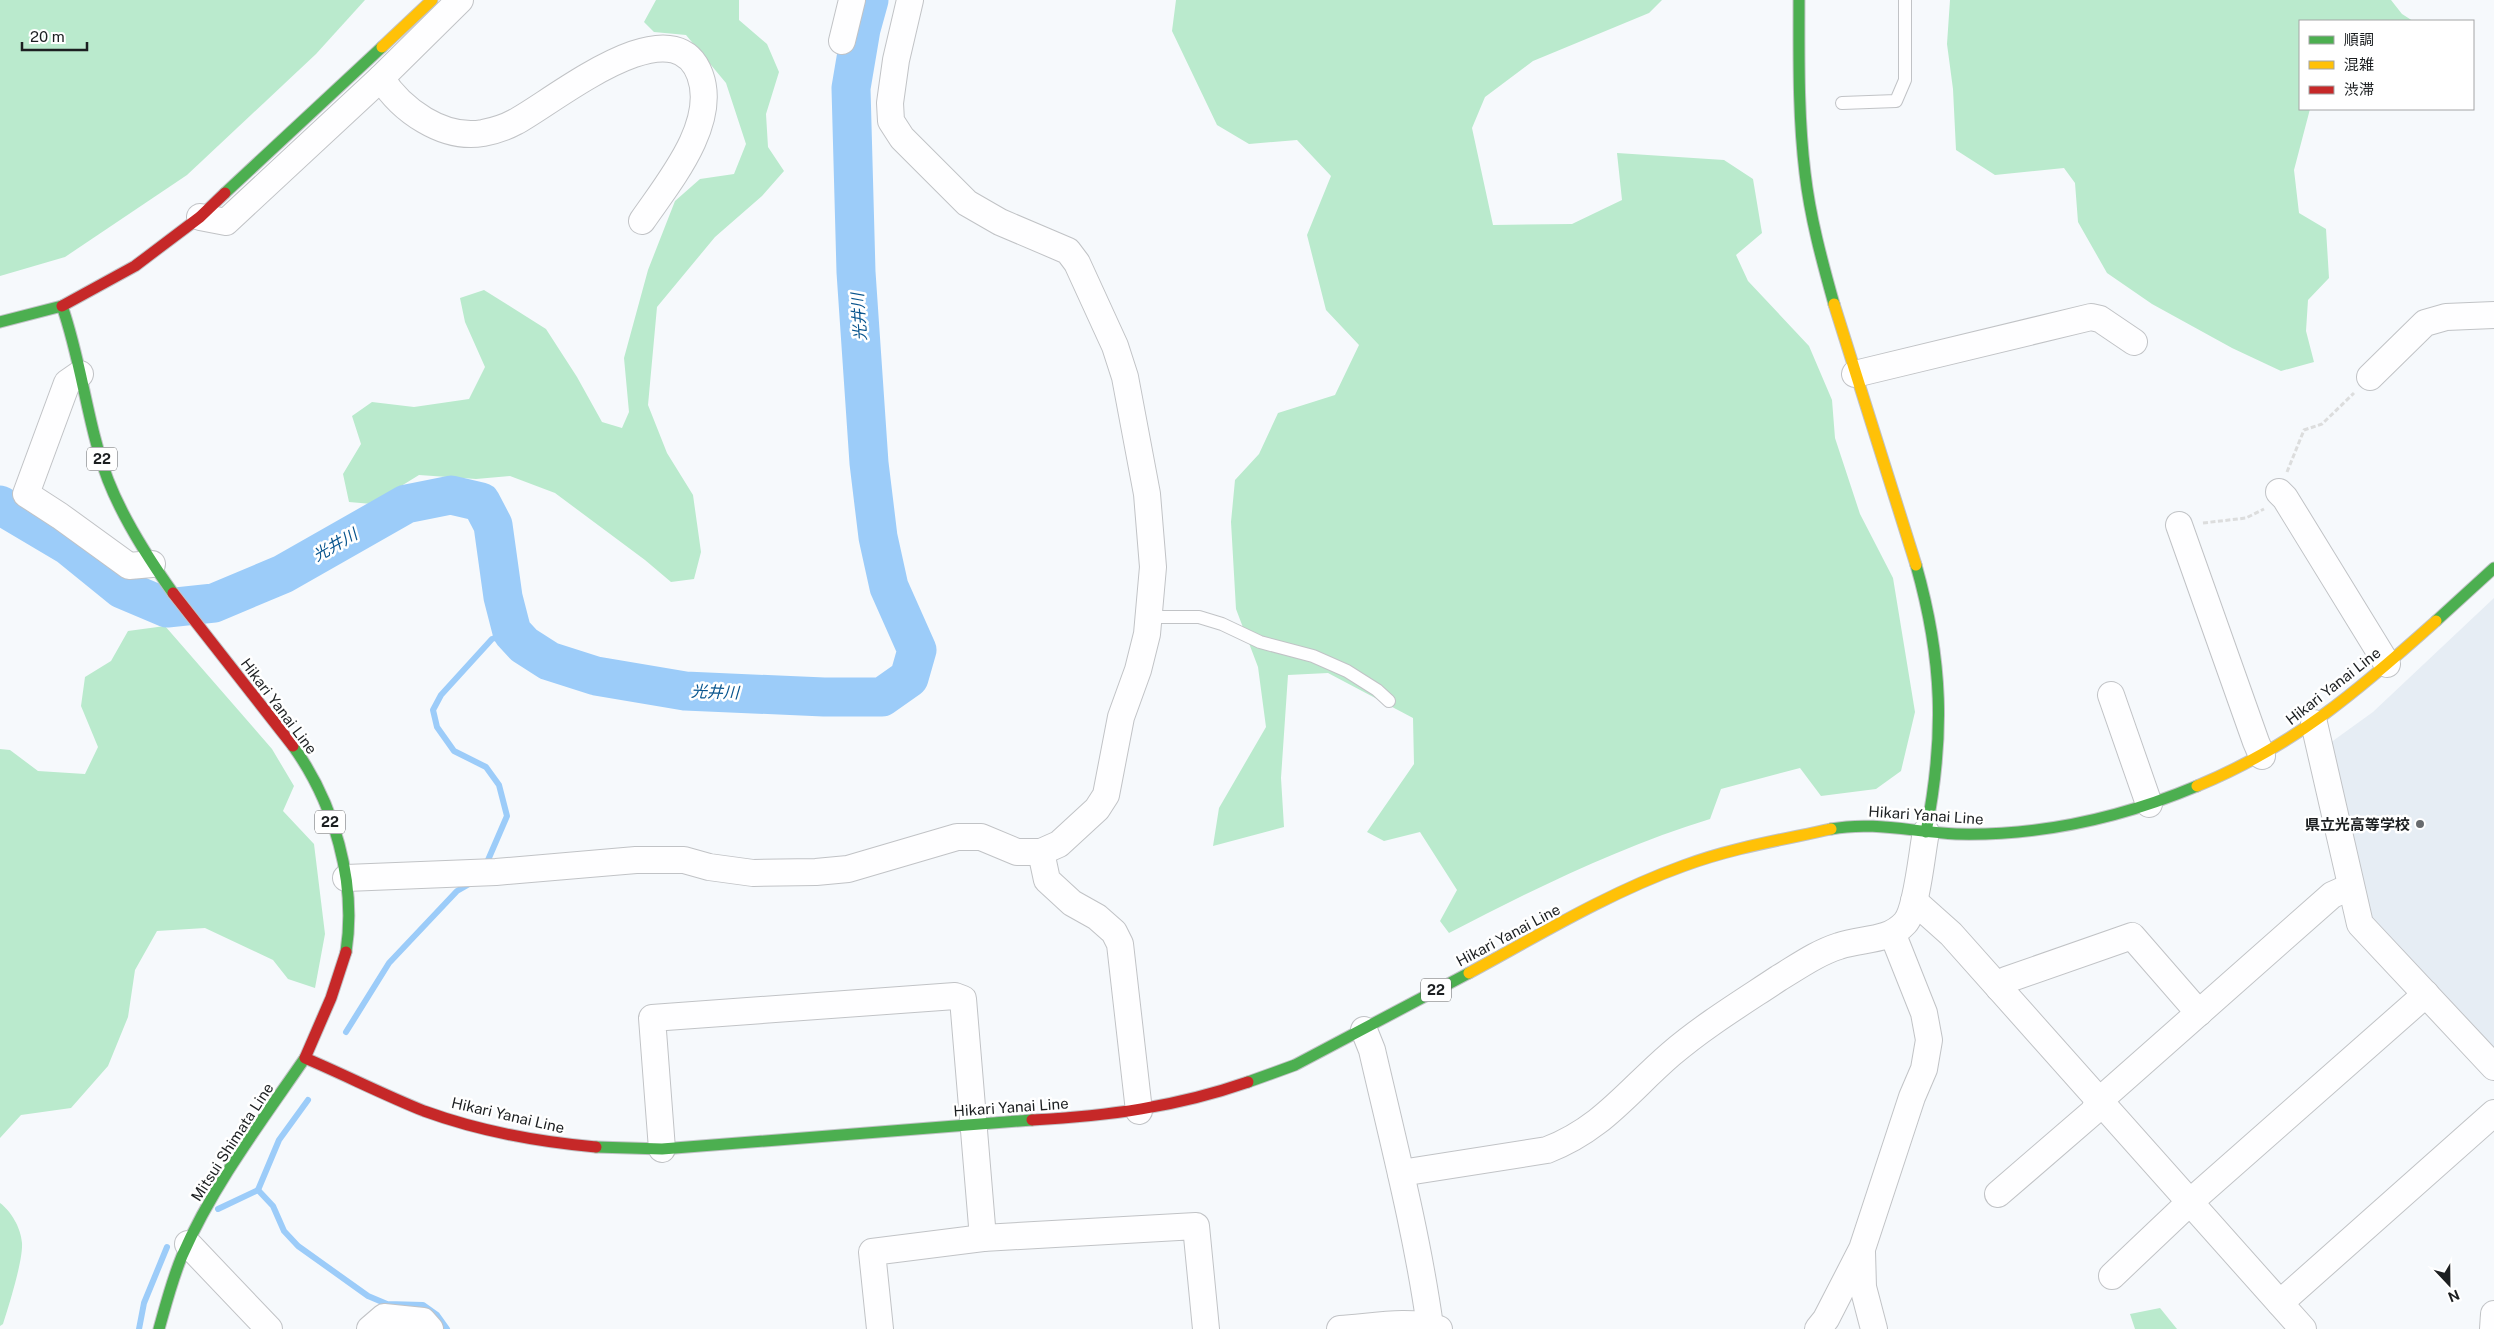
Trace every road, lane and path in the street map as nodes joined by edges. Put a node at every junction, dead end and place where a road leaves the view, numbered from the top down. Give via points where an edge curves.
1 (432, 0) edge
2 (460, 0) edge
3 (852, 0) edge
4 (910, 0) edge
5 (1799, 0) edge
6 (1905, 0) edge
7 (842, 40) dead end
8 (382, 78) junction
9 (1842, 102) dead end
10 (200, 217) junction
11 (642, 221) dead end
12 (62, 306) junction
13 (2494, 315) edge
14 (0, 322) edge
15 (2134, 342) dead end
16 (80, 374) junction
17 (1855, 374) junction
18 (2370, 377) joint
19 (2279, 492) junction
20 (2180, 526) joint
21 (152, 564) junction
22 (2494, 568) edge
23 (1150, 617) junction
24 (2387, 664) junction
25 (2111, 695) dead end
26 (1389, 701) dead end
27 (2314, 724) junction
28 (2262, 756) junction
29 (2149, 804) junction
30 (1926, 832) junction
31 (1041, 852) junction
32 (346, 878) junction
33 (2350, 887) junction
34 (1914, 901) junction
35 (1893, 935) junction
36 (1999, 988) junction
37 (2426, 994) junction
38 (2199, 1013) junction
39 (1364, 1030) junction
40 (305, 1058) junction
41 (2494, 1067) edge
42 (2099, 1101) junction
43 (1139, 1111) junction
44 (2494, 1113) edge
45 (972, 1124) junction
46 (662, 1149) junction
47 (1401, 1173) junction
48 (1998, 1194) dead end
49 (2190, 1202) junction
50 (983, 1238) junction
51 (188, 1244) junction
52 (1862, 1248) junction
53 (2112, 1276) dead end
54 (2280, 1303) junction
55 (2494, 1314) edge
56 (1434, 1327) edge
57 (159, 1329) edge
58 (270, 1329) edge
59 (370, 1329) edge
60 (430, 1329) edge
61 (880, 1329) edge
62 (1206, 1329) edge
63 (1340, 1329) edge
64 (1818, 1329) edge
65 (1874, 1329) edge
66 (2303, 1329) edge
67 (2493, 1329) edge

1 - 10 main road
2 - 8 street
3 - 7 street
4 - 23 street via 895,68 891,121 902,138 967,203 1000,222 1068,251 1077,263 1115,346 1126,377 1147,494 1153,567
5 - 17 main road via 1804,171 1814,228
6 - 9 lane via 1905,80 1896,101
8 - 10 street via 226,222
8 - 11 street via 388,89 416,115 448,131 482,133 514,123 595,72 636,53 664,48 682,53 696,66 703,84 704,103 698,129 684,159
10 - 12 main road via 135,266
12 - 14 main road
12 - 16 main road, Hikari Yanai Line / 22 via 71,330
13 - 18 street via 2446,317 2425,323
15 - 17 street via 2100,319 2091,317
16 - 21 main road, Hikari Yanai Line / 22 via 94,436 118,503
16 - 21 street via 67,383 26,494 129,566
17 - 30 main road via 1919,572 1931,634 1939,688 1940,738 1936,783
18 - 19 path via 2334,415 2322,424 2304,430
19 - 20 path via 2263,511 2246,518
19 - 24 street
20 - 28 street
21 - 32 main road, Hikari Yanai Line / 22 via 310,772 330,821
22 - 24 main road, Hikari Yanai Line / 22
23 - 26 lane via 1199,617 1222,624 1260,642 1313,656 1347,671
23 - 31 street via 1138,670 1121,717 1106,796 1059,844
24 - 27 main road, Hikari Yanai Line / 22
25 - 29 street
27 - 28 main road, Hikari Yanai Line / 22
27 - 33 street
28 - 29 main road, Hikari Yanai Line / 22 via 2201,785
29 - 30 main road, Hikari Yanai Line / 22 via 2093,820 2044,829 1980,836
30 - 34 street
30 - 39 main road, Hikari Yanai Line / 22 via 1862,825 1727,850 1607,898
31 - 32 street via 1017,852 981,837 958,837 848,869 816,872 753,873 684,860 636,860 486,872
31 - 43 street via 1047,880 1072,903 1097,917 1114,932 1120,944
32 - 40 main road, Hikari Yanai Line / 22 via 349,925 344,960
33 - 37 street via 2360,924
33 - 38 street via 2332,895
34 - 35 street via 1907,922
34 - 36 street via 1951,934
35 - 47 street via 1840,946 1810,959 1712,1022 1671,1054 1598,1123 1569,1142 1547,1150
35 - 52 street via 1924,1013 1929,1040 1924,1068
36 - 38 street via 2006,980 2132,936
36 - 42 street
37 - 41 street
37 - 49 street
38 - 42 street
39 - 43 main road, Hikari Yanai Line / 22 via 1294,1065 1228,1089
39 - 47 street via 1372,1050
40 - 46 main road, Hikari Yanai Line / 22 via 425,1111 492,1130 554,1143
40 - 51 main road, Mitsui Shimata Line via 210,1199
42 - 48 street via 2093,1112
42 - 49 street
43 - 45 main road, Hikari Yanai Line / 22
44 - 54 street
45 - 46 main road, Hikari Yanai Line / 22
45 - 46 street via 963,999 955,996 768,1008 652,1018
45 - 50 street
47 - 56 street
49 - 53 street
49 - 54 street
50 - 61 street via 872,1252
50 - 62 street via 1196,1226
51 - 57 main road, Mitsui Shimata Line via 173,1278
51 - 58 street
52 - 64 street
52 - 65 street via 1863,1287
54 - 66 street
55 - 67 street
56 - 63 street via 1405,1324
59 - 60 street via 384,1317 423,1321

